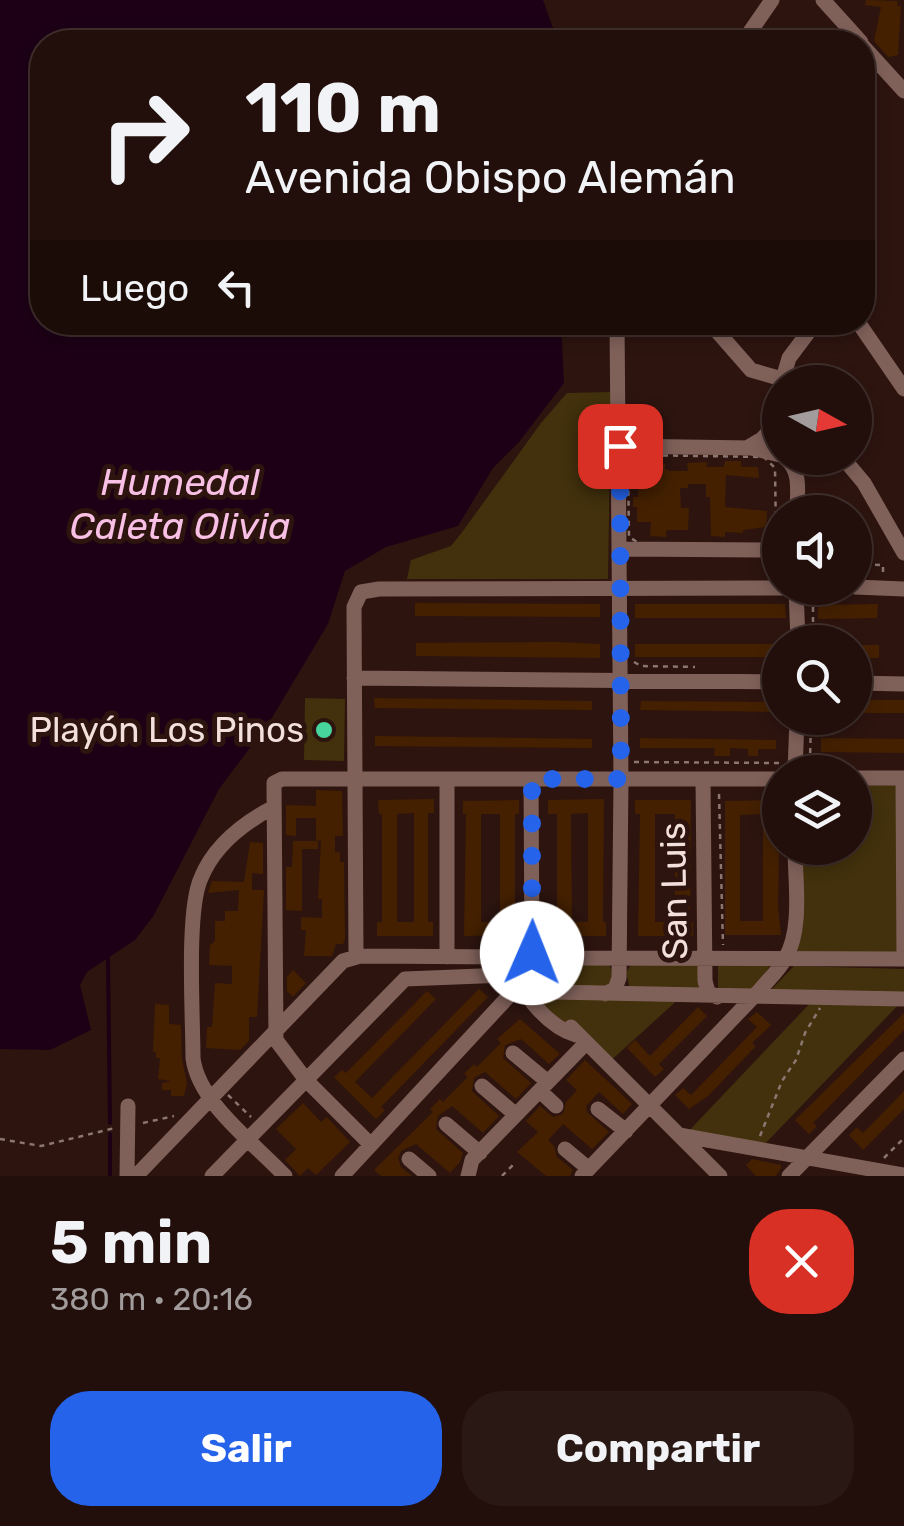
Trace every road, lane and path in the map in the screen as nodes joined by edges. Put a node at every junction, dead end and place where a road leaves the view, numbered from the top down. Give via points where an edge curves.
1 (772, 0) edge
2 (823, 0) edge
3 (751, 30) edge
4 (850, 30) edge
5 (875, 58) edge
6 (903, 88) edge
7 (617, 335) edge
8 (720, 335) edge
9 (807, 335) edge
10 (867, 335) edge
11 (788, 365) edge
12 (762, 374) edge
13 (904, 389) edge
14 (762, 439) edge
15 (620, 446) junction
16 (747, 448) junction
17 (762, 453) edge
18 (780, 460) edge
19 (857, 475) edge
20 (620, 549) junction
21 (762, 550) edge
22 (904, 554) edge
23 (872, 565) edge
24 (762, 588) edge
25 (619, 589) junction
26 (883, 589) junction
27 (904, 589) edge
28 (872, 590) edge
29 (630, 660) dead end
30 (700, 668) dead end
31 (354, 678) junction
32 (620, 680) junction
33 (762, 682) edge
34 (872, 683) edge
35 (904, 684) edge
36 (627, 758) dead end
37 (762, 764) edge
38 (872, 774) edge
39 (903, 778) edge
40 (532, 779) junction
41 (621, 779) junction
42 (703, 779) junction
43 (762, 779) edge
44 (356, 780) junction
45 (447, 781) junction
46 (726, 786) dead end
47 (272, 808) junction
48 (794, 865) edge
49 (903, 872) edge
50 (727, 950) dead end
51 (533, 955) junction
52 (446, 957) junction
53 (620, 958) junction
54 (704, 958) junction
55 (350, 959) junction
56 (904, 959) edge
57 (785, 960) junction
58 (530, 985) junction
59 (606, 994) junction
60 (717, 997) junction
61 (749, 998) junction
62 (826, 998) junction
63 (904, 999) edge
64 (276, 1033) junction
65 (581, 1039) junction
66 (514, 1052) dead end
67 (904, 1059) edge
68 (306, 1080) junction
69 (482, 1086) dead end
70 (544, 1086) junction
71 (209, 1099) junction
72 (128, 1106) dead end
73 (556, 1106) dead end
74 (650, 1106) junction
75 (598, 1109) dead end
76 (516, 1116) junction
77 (446, 1124) dead end
78 (127, 1126) junction
79 (626, 1131) junction
80 (255, 1132) junction
81 (679, 1135) junction
82 (904, 1138) edge
83 (0, 1139) edge
84 (372, 1145) junction
85 (756, 1148) junction
86 (565, 1149) dead end
87 (480, 1154) junction
88 (806, 1158) junction
89 (409, 1159) dead end
90 (513, 1164) dead end
91 (348, 1170) edge
92 (872, 1170) junction
93 (585, 1172) edge
94 (904, 1175) edge
95 (126, 1176) edge
96 (136, 1176) edge
97 (212, 1176) edge
98 (284, 1176) edge
99 (368, 1176) edge
100 (429, 1176) edge
101 (468, 1176) edge
102 (502, 1176) edge
103 (720, 1176) edge
104 (788, 1176) edge

1 - 3 street
2 - 4 street
5 - 6 street
7 - 15 street
8 - 12 street
9 - 11 street
10 - 13 street
14 - 16 street
15 - 16 street
15 - 20 street
16 - 17 street
18 - 18 path via 776,538 766,546 642,545 629,537 628,462 634,455
19 - 22 street
20 - 21 street
20 - 25 street
23 - 26 path via 883,565
24 - 25 street
25 - 31 street via 365,589 354,607
25 - 32 street
26 - 27 street
26 - 28 street
29 - 30 path
31 - 32 street
31 - 44 street
32 - 33 street
32 - 41 street
34 - 35 street
36 - 37 path
38 - 39 street
39 - 49 street
40 - 41 street
40 - 45 street
40 - 51 street
41 - 42 street
41 - 53 street
42 - 43 street
42 - 54 street, San Luis
44 - 45 street
44 - 47 street via 282,779 272,787
44 - 55 street
45 - 52 street
46 - 50 path via 719,794 721,943
47 - 64 street
47 - 71 street via 240,827 207,866 196,896 193,1058
48 - 57 street via 793,941
49 - 56 street
51 - 52 street
51 - 53 street
51 - 58 street via 517,968
51 - 58 street via 555,969 553,980
52 - 55 street
53 - 54 street
53 - 59 street via 618,985
54 - 57 street
54 - 60 street, San Luis via 706,987
55 - 64 street
56 - 57 street
57 - 61 street
58 - 59 street
58 - 65 street
58 - 68 street via 506,975 416,977 396,985
58 - 84 street
59 - 60 street
60 - 61 street
61 - 62 street
61 - 74 street
62 - 63 street
62 - 85 path
64 - 68 street via 278,1046
64 - 71 street
65 - 70 street
65 - 74 street
66 - 70 street
67 - 88 street
68 - 80 street
68 - 84 street
69 - 76 street
70 - 73 street
70 - 76 street
71 - 78 path
71 - 80 street
71 - 80 path
71 - 96 street
72 - 78 street
74 - 79 street
74 - 81 street
75 - 79 street
76 - 87 street
77 - 87 street
78 - 83 path via 41,1146
78 - 95 street
79 - 93 street
80 - 97 street
80 - 98 street
81 - 85 street
81 - 103 street
82 - 92 path
84 - 91 street
85 - 88 street
86 - 93 street
87 - 101 street
88 - 92 street
88 - 104 street
89 - 100 street
90 - 102 path
91 - 99 street
92 - 94 street

